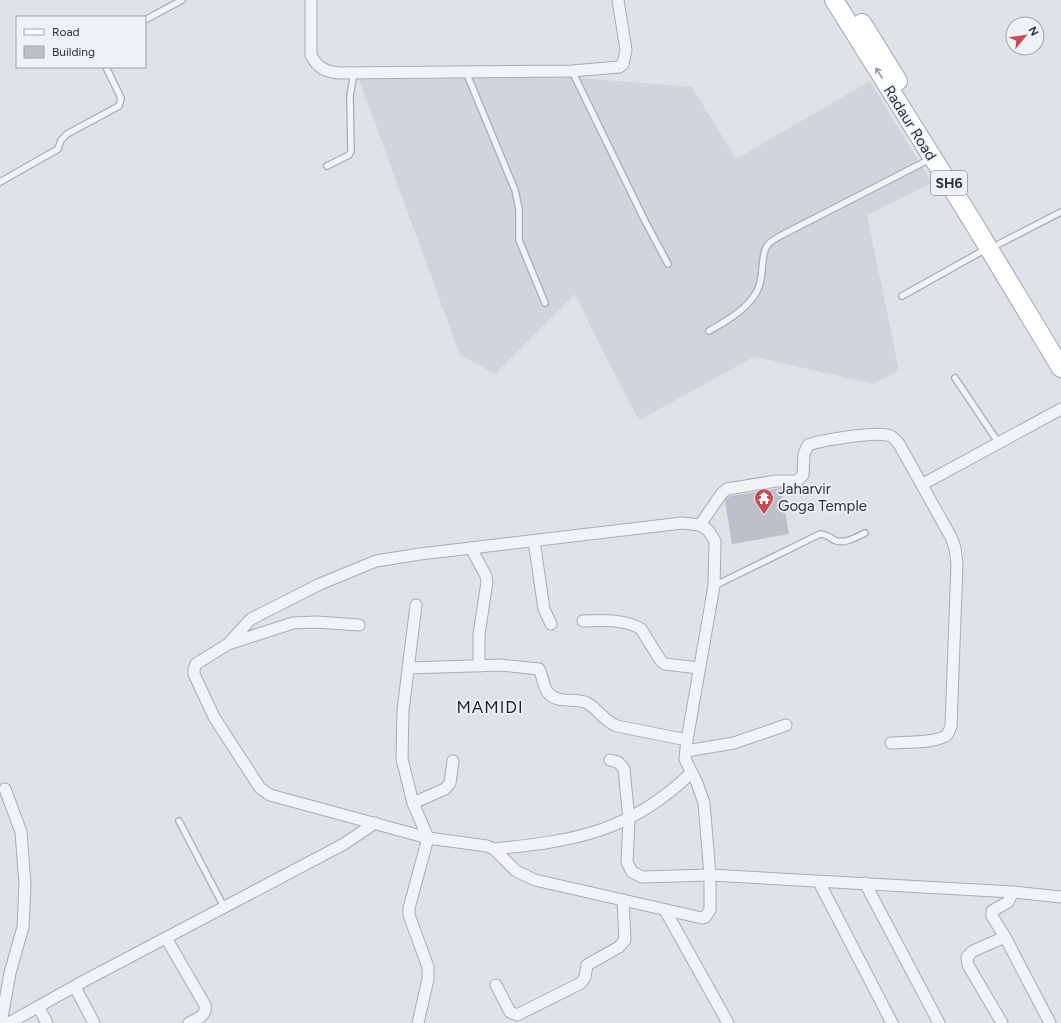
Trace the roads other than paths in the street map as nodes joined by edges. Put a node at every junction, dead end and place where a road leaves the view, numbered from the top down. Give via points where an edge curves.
1 (182, 0) edge
2 (311, 0) edge
3 (618, 0) edge
4 (834, 0) edge
5 (848, 0) edge
6 (146, 19) edge
7 (107, 68) edge
8 (572, 71) junction
9 (466, 72) junction
10 (354, 73) junction
11 (932, 158) junction
12 (327, 166) dead end
13 (0, 182) edge
14 (1061, 212) edge
15 (994, 246) junction
16 (668, 264) dead end
17 (902, 296) dead end
18 (545, 303) dead end
19 (709, 331) dead end
20 (1061, 351) edge
21 (1061, 368) edge
22 (955, 378) dead end
23 (1061, 409) edge
24 (998, 442) junction
25 (923, 484) junction
26 (700, 525) junction
27 (865, 533) dead end
28 (534, 541) junction
29 (471, 548) junction
30 (714, 586) junction
31 (416, 605) dead end
32 (583, 621) dead end
33 (551, 624) dead end
34 (359, 625) dead end
35 (228, 644) junction
36 (479, 666) junction
37 (409, 668) junction
38 (699, 668) junction
39 (786, 725) dead end
40 (891, 744) dead end
41 (686, 745) junction
42 (610, 760) dead end
43 (452, 761) dead end
44 (691, 773) junction
45 (5, 789) dead end
46 (413, 803) junction
47 (628, 820) junction
48 (179, 821) dead end
49 (375, 823) junction
50 (428, 838) junction
51 (494, 849) junction
52 (710, 875) junction
53 (819, 882) junction
54 (865, 883) junction
55 (1013, 892) junction
56 (1061, 897) edge
57 (624, 900) junction
58 (224, 907) junction
59 (665, 910) junction
60 (1005, 937) junction
61 (166, 938) junction
62 (496, 985) dead end
63 (75, 987) junction
64 (39, 1008) junction
65 (1, 1023) edge
66 (9, 1023) edge
67 (47, 1023) edge
68 (94, 1023) edge
69 (189, 1023) edge
70 (418, 1023) edge
71 (728, 1023) edge
72 (892, 1023) edge
73 (939, 1023) edge
74 (1002, 1023) edge
75 (1050, 1023) edge

1 - 6 lane
2 - 10 street via 310,42 314,63 329,72
3 - 8 street via 626,50 624,64 611,69
11 -> 4 main road, Radaur Road / SH6
5 - 15 main road, Radaur Road / SH6
7 - 13 lane via 122,98 119,106 67,134 61,140 58,149
8 - 9 street
8 - 16 lane
9 - 10 street
9 - 18 lane via 515,190 519,209 519,240
10 - 12 lane via 350,96 351,151 349,155
11 - 15 main road, Radaur Road / SH6
11 - 19 lane via 771,242 764,252 762,278 756,293 734,316
14 - 15 lane
15 - 17 lane
15 - 20 main road, Radaur Road / SH6
15 - 21 main road, Radaur Road / SH6
22 - 24 lane
23 - 24 street
24 - 25 street
25 - 26 street via 899,444 888,435 853,437 812,444 805,449 804,471 797,481 776,480 728,489 722,493
25 - 40 street via 951,537 957,564 951,726 947,735 934,740
26 - 28 street via 682,522
26 - 30 street via 708,530 715,541
27 - 30 lane via 841,542 820,534
28 - 29 street
28 - 33 street via 543,602
29 - 35 street via 376,561 356,568 251,619
29 - 36 street via 487,582 478,634
30 - 38 street
31 - 37 street
32 - 38 street via 603,620 636,626 641,629 665,664
34 - 35 street via 293,623
35 - 49 street via 200,661 194,669 194,674 214,717 260,788 270,795
36 - 37 street
36 - 41 street via 501,665 539,669 548,693 563,701 580,701 617,726
37 - 46 street via 403,710 402,760
38 - 41 street
39 - 41 street via 734,743
41 - 44 street via 685,759
42 - 47 street via 618,762 624,769
43 - 46 street via 448,786
44 - 47 street via 650,807
44 - 52 street via 704,803
45 - 65 street via 21,832 24,892 23,927 10,973
46 - 50 street
47 - 51 street via 606,829 549,844
47 - 52 street via 627,857 632,872 642,877
48 - 58 lane
49 - 50 street
49 - 58 street via 344,844
50 - 51 street via 475,843
50 - 70 street via 409,908 409,915 428,967 428,979
51 - 57 street via 522,875
52 - 53 street
52 - 59 street via 710,910 705,917
53 - 54 street
53 - 72 street
54 - 55 street
54 - 73 street
55 - 56 street
55 - 60 street via 1008,902 992,911 992,916
57 - 59 street
57 - 62 street via 625,940 619,947 587,965 586,977 581,983 517,1015 510,1012
58 - 61 street
59 - 71 street
60 - 74 street via 973,951 967,957 968,965
60 - 75 street
61 - 63 street
61 - 69 street via 205,1005 204,1015
63 - 64 street
63 - 68 street
64 - 66 street
64 - 67 street

